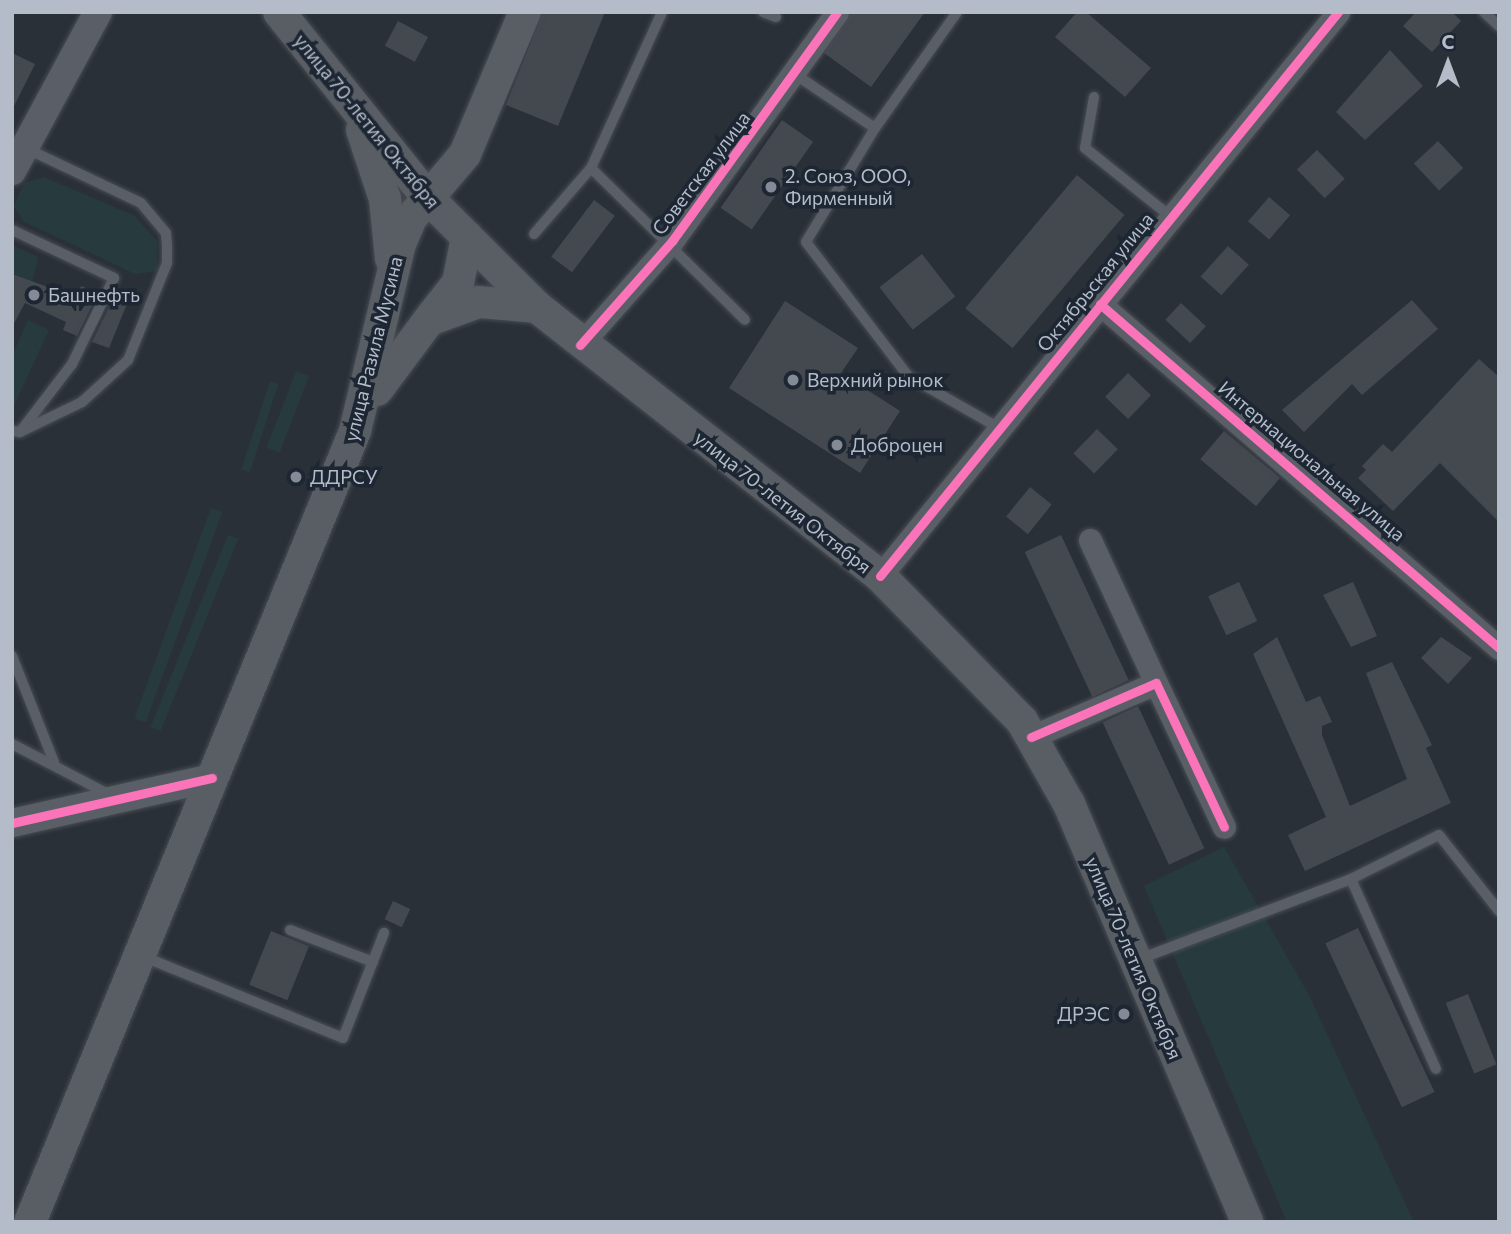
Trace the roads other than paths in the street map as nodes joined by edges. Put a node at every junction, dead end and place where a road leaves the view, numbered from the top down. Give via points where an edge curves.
1 (98, 12) edge
2 (279, 12) edge
3 (525, 12) edge
4 (662, 12) edge
5 (763, 12) edge
6 (837, 12) edge
7 (957, 12) edge
8 (1338, 12) edge
9 (1484, 12) edge
10 (776, 17) dead end
11 (1499, 26) edge
12 (796, 75) junction
13 (1094, 97) dead end
14 (355, 109) junction
15 (875, 128) junction
16 (18, 159) edge
17 (591, 168) junction
18 (428, 198) junction
19 (1171, 217) junction
20 (12, 230) edge
21 (534, 234) dead end
22 (467, 237) junction
23 (672, 242) junction
24 (392, 270) junction
25 (1100, 304) junction
26 (537, 307) junction
27 (429, 320) junction
28 (745, 320) dead end
29 (580, 345) junction
30 (999, 428) junction
31 (355, 431) junction
32 (16, 432) edge
33 (1090, 540) dead end
34 (880, 576) junction
35 (1499, 648) edge
36 (12, 656) edge
37 (1156, 683) junction
38 (1031, 737) junction
39 (12, 744) edge
40 (54, 762) junction
41 (212, 778) junction
42 (124, 802) junction
43 (12, 823) edge
44 (1224, 827) dead end
45 (1351, 879) junction
46 (1499, 911) edge
47 (290, 930) dead end
48 (384, 933) dead end
49 (142, 956) junction
50 (1134, 961) junction
51 (373, 962) junction
52 (1436, 1069) dead end
53 (30, 1222) edge
54 (1247, 1222) edge

1 - 16 street
2 - 14 main road, улица 70-летия Октября
3 - 18 main road, улица Разила Мусина via 466,154
4 - 17 lane
5 - 10 lane
6 - 12 street, Советская улица
7 - 15 lane
8 - 19 street, Октябрьская улица
9 - 11 lane
12 - 15 lane
12 - 23 street, Советская улица
13 - 19 lane via 1085,148
14 - 18 main road, улица 70-летия Октября
14 - 24 main road via 385,199
15 - 30 lane via 806,242 908,376
16 - 32 lane via 141,203 166,233 167,263 128,360 82,402
17 - 21 lane
17 - 23 lane
18 - 22 main road, улица 70-летия Октября
18 - 24 main road, улица Разила Мусина via 411,219
19 - 25 street, Октябрьская улица
20 - 32 lane via 114,278 72,364
22 - 26 main road, улица 70-летия Октября
22 - 27 main road via 458,283
23 - 28 lane
23 - 29 street, Советская улица
24 - 31 main road, улица Разила Мусина
25 - 30 street, Октябрьская улица
25 - 35 street, Интернациональная улица
26 - 27 main road via 479,302
26 - 29 main road, улица 70-летия Октября
27 - 31 main road via 392,363
29 - 34 main road, улица 70-летия Октября
30 - 34 street, Октябрьская улица
31 - 41 main road, улица Разила Мусина
33 - 37 street
34 - 38 main road, улица 70-летия Октября via 963,654
36 - 40 lane
37 - 38 street
37 - 44 street
38 - 50 main road, улица 70-летия Октября via 1069,804
39 - 40 lane
40 - 42 lane
41 - 42 street
41 - 49 main road, улица Разила Мусина
42 - 43 street
45 - 46 lane via 1439,835
45 - 50 lane
45 - 52 lane
47 - 51 lane
48 - 51 lane
49 - 51 lane via 343,1038
49 - 53 main road, улица Разила Мусина
50 - 54 main road, улица 70-летия Октября

